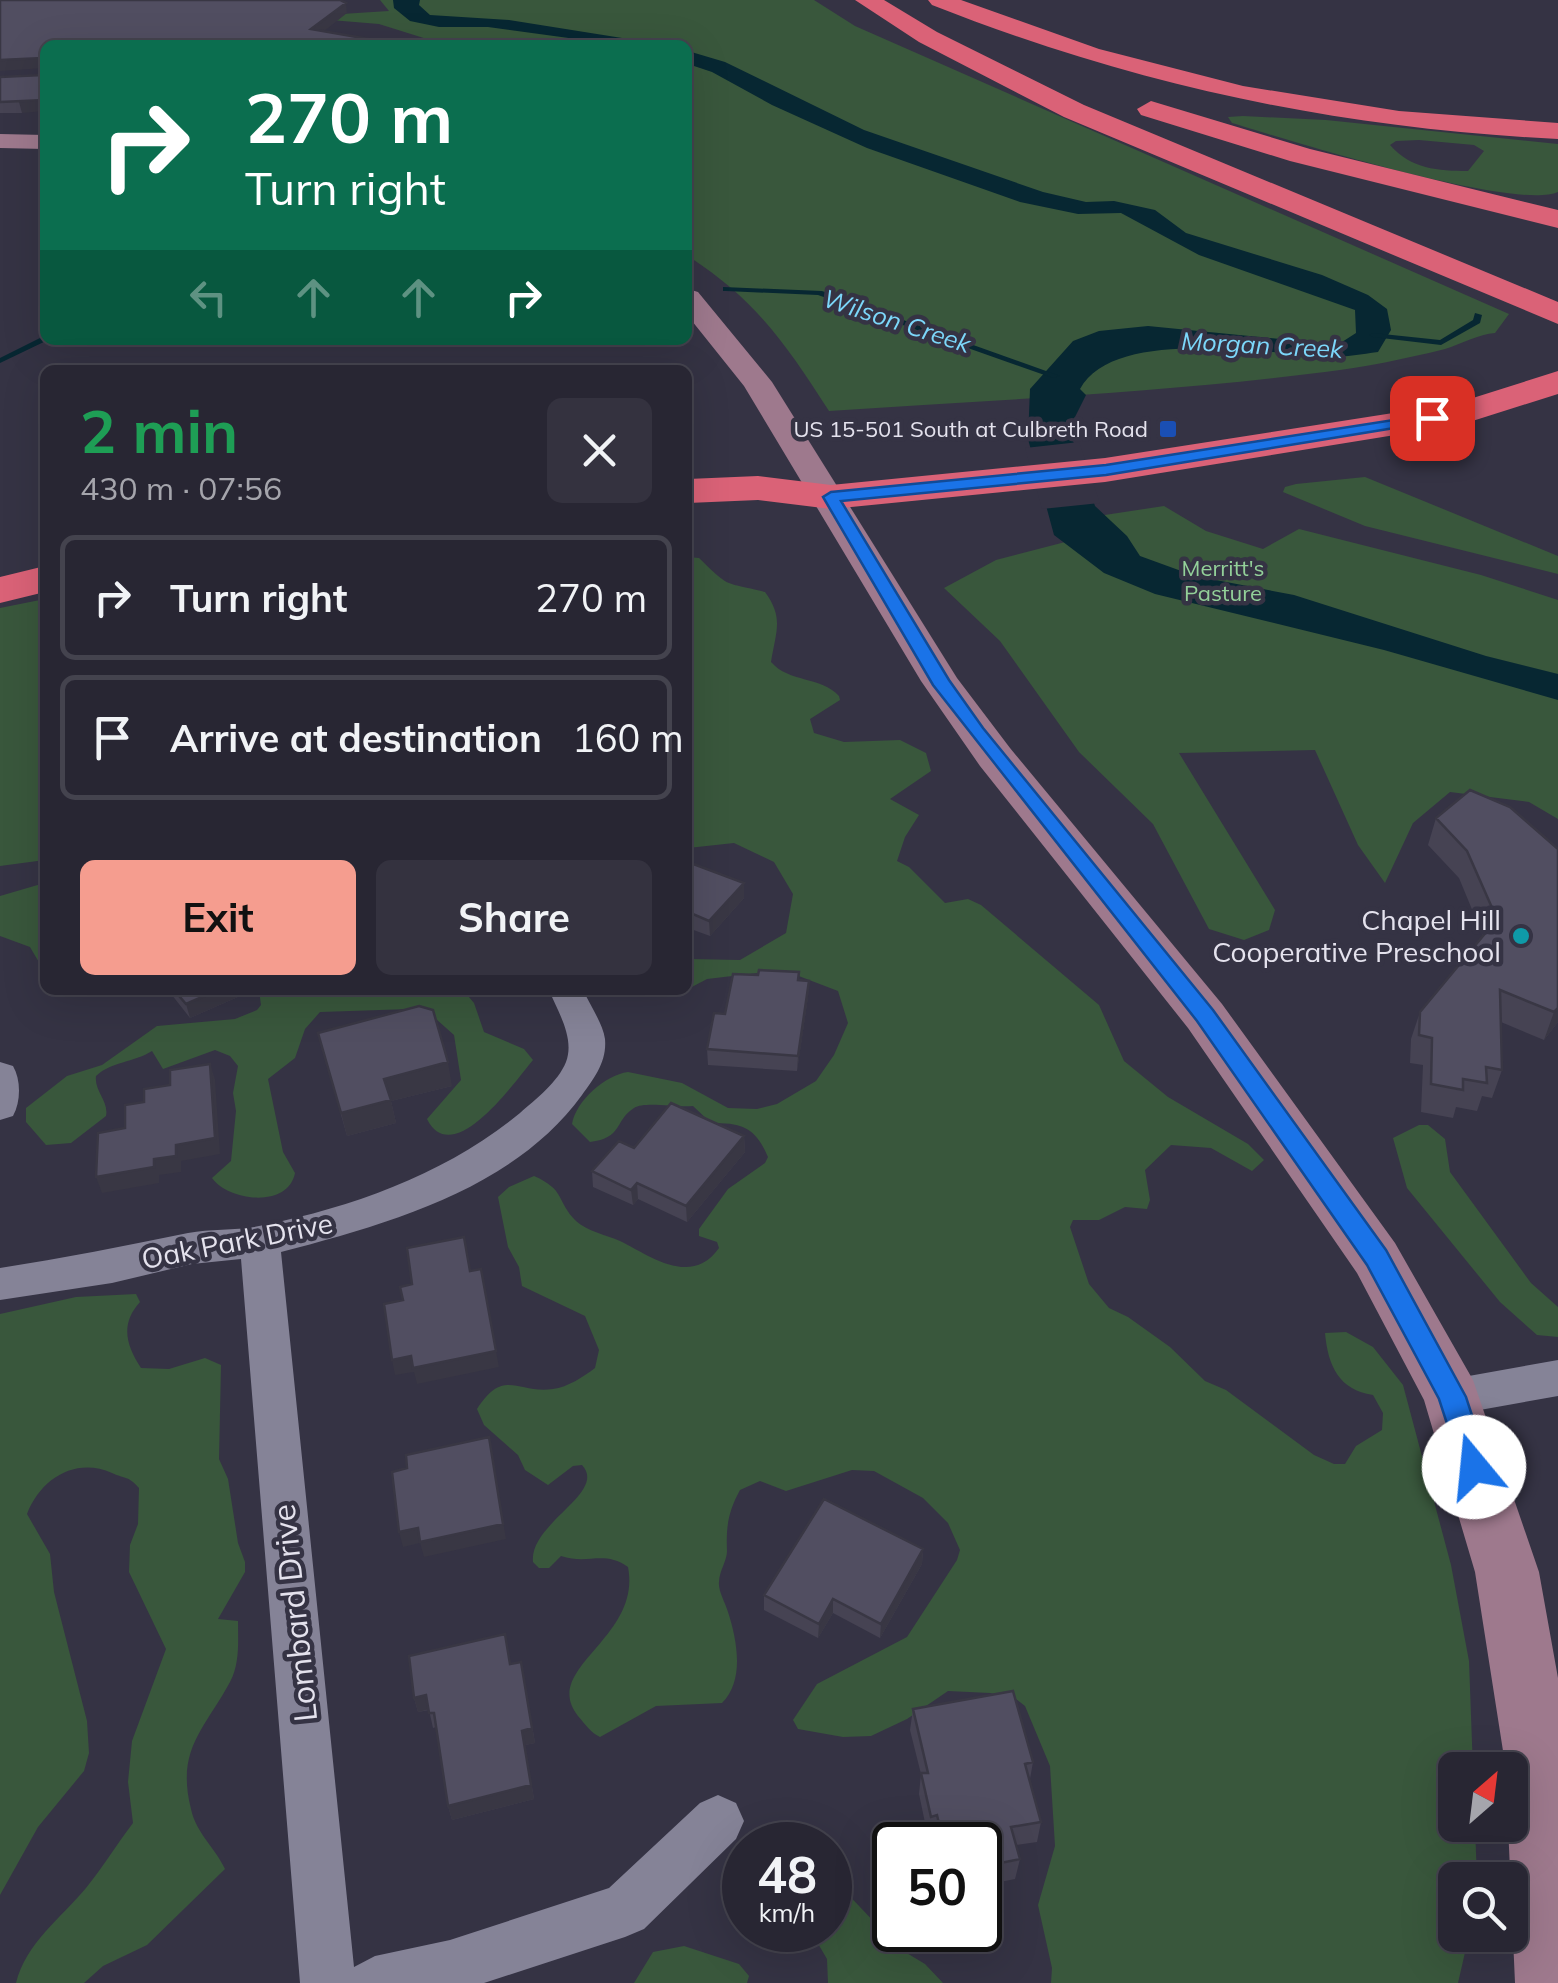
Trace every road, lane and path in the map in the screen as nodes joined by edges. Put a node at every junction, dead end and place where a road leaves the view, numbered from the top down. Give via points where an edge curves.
1 (867, 0) edge
2 (907, 0) edge
3 (940, 0) edge
4 (987, 66) junction
5 (1088, 87) dead end
6 (1123, 99) dead end
7 (1558, 132) edge
8 (0, 141) edge
9 (40, 142) edge
10 (1558, 218) edge
11 (1558, 236) edge
12 (692, 303) edge
13 (1558, 314) edge
14 (1558, 382) edge
15 (1478, 410) junction
16 (1558, 410) edge
17 (692, 491) edge
18 (831, 497) junction
19 (692, 520) edge
20 (40, 551) edge
21 (0, 561) edge
22 (40, 580) edge
23 (0, 590) edge
24 (568, 995) edge
25 (0, 1075) edge
26 (0, 1106) edge
27 (260, 1242) junction
28 (0, 1284) edge
29 (1558, 1378) edge
30 (1452, 1397) junction
31 (718, 1822) dead end
32 (328, 1983) edge
33 (374, 1983) edge
34 (1552, 1983) edge

1 - 4 highway
2 - 5 highway
3 - 7 highway via 1071,50 1204,88 1382,119
4 - 11 highway via 1226,153
4 - 13 highway via 1074,111
6 - 10 highway via 1300,155
8 - 9 main road
12 - 18 main road via 757,382
14 - 15 highway
15 - 16 highway
15 - 18 highway via 1156,462
17 - 18 highway via 758,488
18 - 19 highway via 768,518
18 - 30 main road via 940,681 1205,1016 1376,1258
20 - 21 highway
22 - 23 highway
24 - 27 street, Oak Park Drive via 587,1038 584,1065 556,1103 509,1143 457,1176 357,1217
25 - 26 street
27 - 28 street, Oak Park Drive
27 - 32 street, Lombard Drive
29 - 30 street
30 - 34 main road via 1507,1572 1540,1768
31 - 33 street via 625,1910 450,1968

